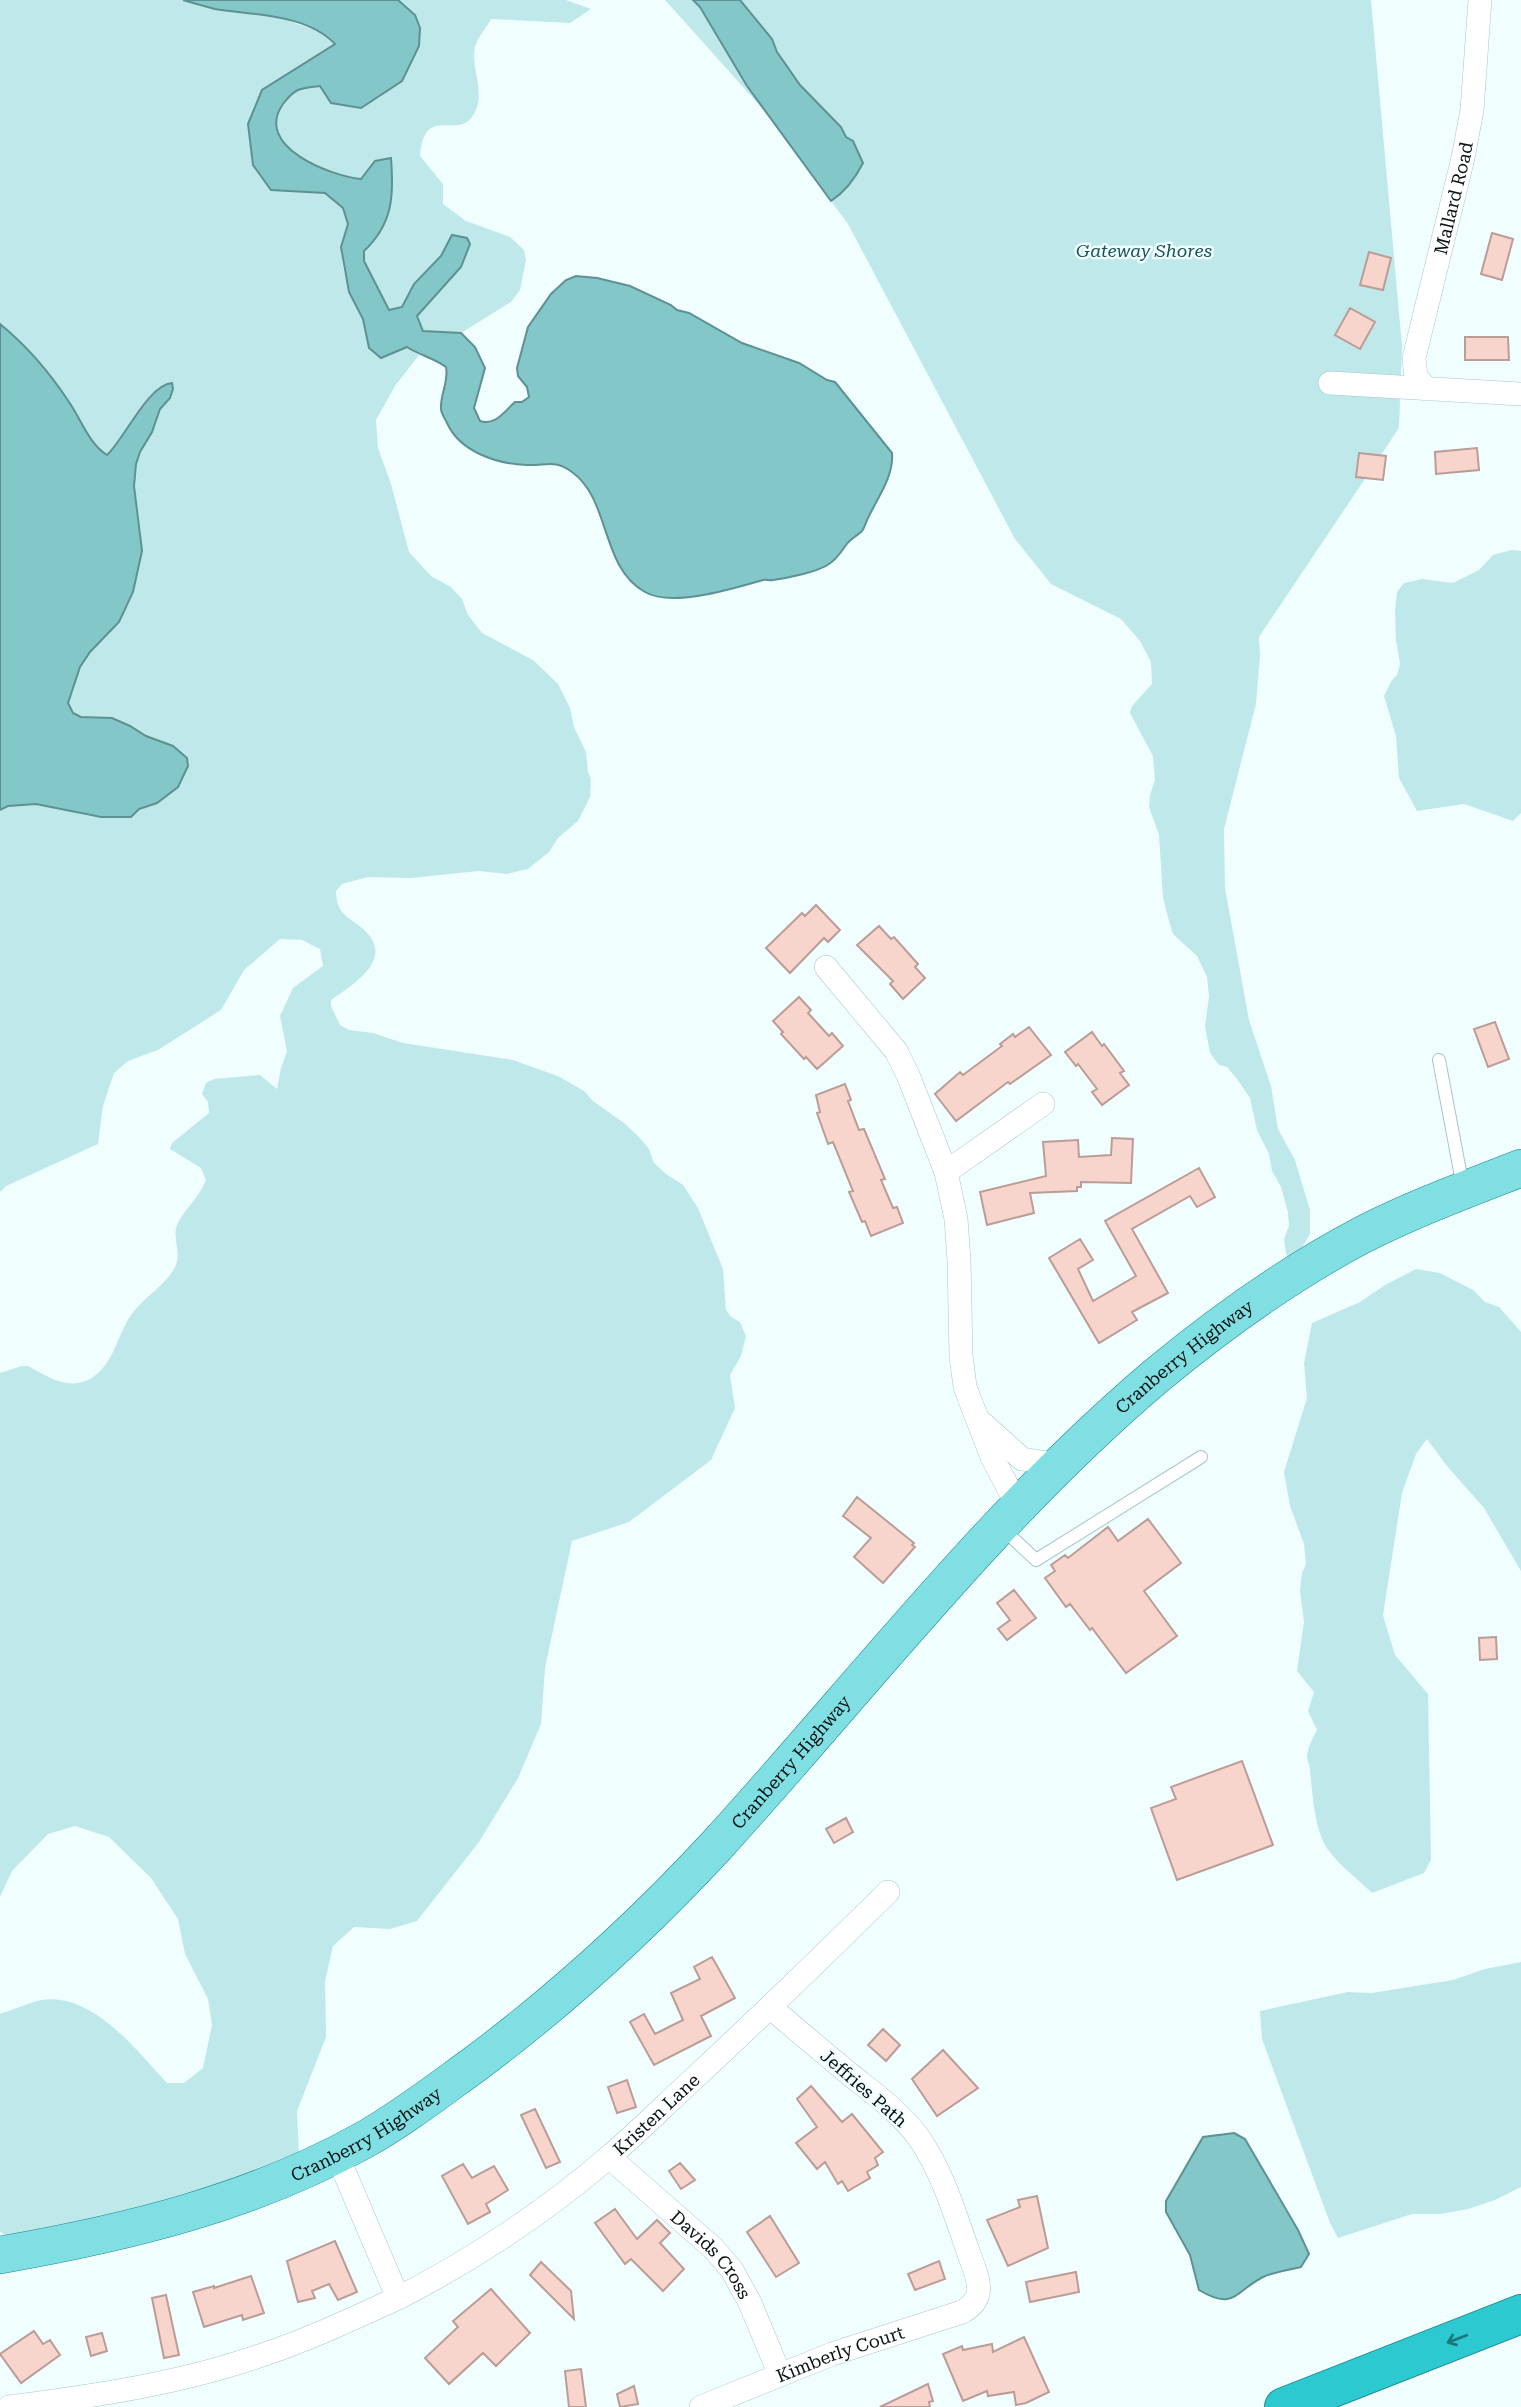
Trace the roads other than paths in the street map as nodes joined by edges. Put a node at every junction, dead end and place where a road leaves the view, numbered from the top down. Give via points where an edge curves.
1 (1480, 0) edge
2 (1329, 383) dead end
3 (1427, 389) junction
4 (1521, 394) edge
5 (826, 967) dead end
6 (1440, 1060) dead end
7 (1043, 1104) dead end
8 (1521, 1168) edge
9 (946, 1172) junction
10 (1463, 1191) junction
11 (978, 1419) junction
12 (1201, 1457) dead end
13 (1062, 1465) junction
14 (1010, 1517) junction
15 (888, 1892) dead end
16 (770, 2007) junction
17 (337, 2155) junction
18 (609, 2157) junction
19 (0, 2255) edge
20 (398, 2298) junction
21 (976, 2301) joint
22 (1521, 2314) edge
23 (780, 2375) junction
24 (9, 2407) edge
25 (701, 2407) edge
26 (1284, 2407) edge

1 - 3 street, Mallard Road via 1472,110 1414,358 1416,377
2 - 3 street
3 - 4 street
5 - 9 street via 896,1051
6 - 10 lane
7 - 9 street
8 - 10 main road, Cranberry Highway
9 - 11 street via 957,1233 965,1387
10 - 13 main road, Cranberry Highway via 1363,1235 1278,1284 1160,1373
11 - 13 street via 1022,1459
11 - 14 street
12 - 14 lane via 1036,1560
13 - 14 main road, Cranberry Highway
14 - 17 main road, Cranberry Highway via 913,1620 718,1844 629,1934 505,2041 399,2119
15 - 16 street, Kristen Lane
16 - 18 street, Kristen Lane
16 - 21 street, Jeffries Path via 891,2107 917,2136 963,2236 978,2278
17 - 19 main road, Cranberry Highway via 171,2219
17 - 20 street
18 - 20 street, Kristen Lane via 536,2214
18 - 23 street, Davids Cross via 732,2270
20 - 24 street, Kristen Lane via 235,2364 111,2393
21 - 23 street, Kimberly Court via 955,2315
22 -> 26 highway
23 - 25 street, Kimberly Court

